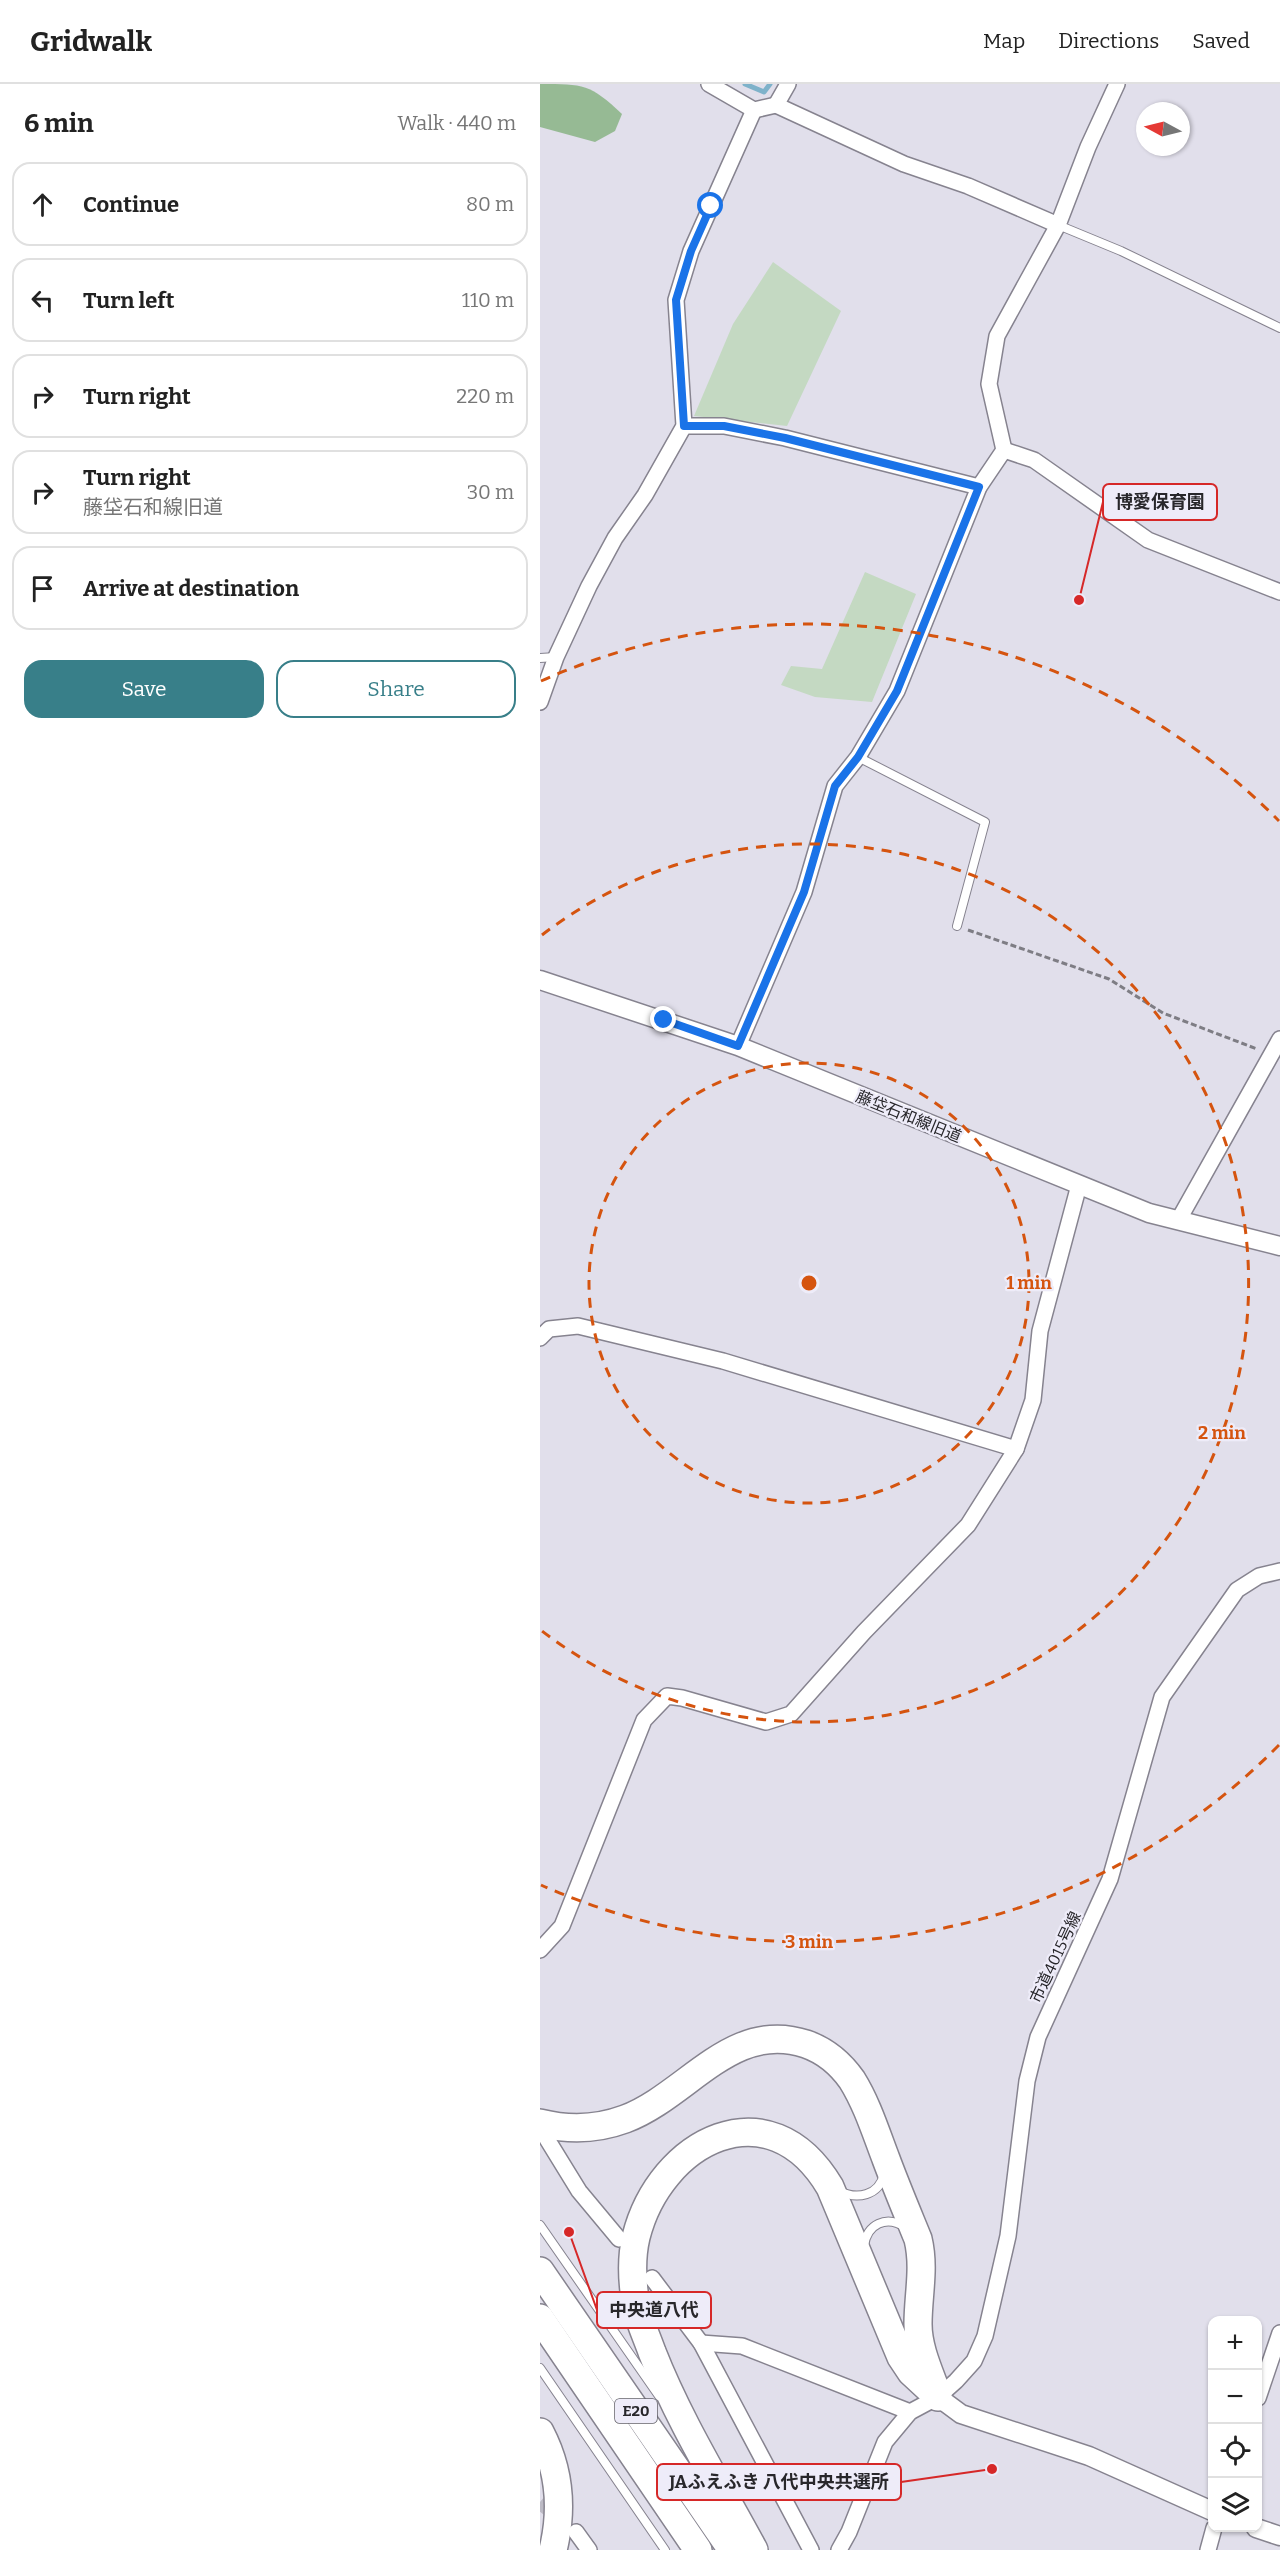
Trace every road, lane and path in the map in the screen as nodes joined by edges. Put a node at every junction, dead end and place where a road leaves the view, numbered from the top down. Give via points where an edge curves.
1 (709, 84) edge
2 (788, 84) edge
3 (1117, 84) edge
4 (776, 105) junction
5 (754, 110) junction
6 (1058, 225) junction
7 (1280, 328) edge
8 (684, 426) junction
9 (1004, 450) junction
10 (979, 487) junction
11 (1280, 592) edge
12 (548, 657) edge
13 (540, 702) edge
14 (858, 757) junction
15 (957, 926) joint
16 (540, 980) edge
17 (1280, 1039) edge
18 (738, 1046) junction
19 (1270, 1054) junction
20 (1079, 1185) junction
21 (1178, 1221) junction
22 (1280, 1246) edge
23 (540, 1338) edge
24 (1016, 1449) junction
25 (1280, 1571) edge
26 (540, 1950) edge
27 (543, 2131) edge
28 (886, 2161) junction
29 (830, 2187) junction
30 (540, 2225) edge
31 (619, 2239) dead end
32 (918, 2239) junction
33 (863, 2262) junction
34 (540, 2271) edge
35 (652, 2278) dead end
36 (540, 2318) edge
37 (1280, 2333) edge
38 (701, 2343) junction
39 (540, 2368) edge
40 (1262, 2384) edge
41 (938, 2397) junction
42 (910, 2412) junction
43 (540, 2432) edge
44 (697, 2445) junction
45 (1208, 2509) edge
46 (1262, 2530) edge
47 (576, 2532) dead end
48 (1213, 2532) edge
49 (1280, 2536) edge
50 (553, 2550) edge
51 (589, 2550) edge
52 (665, 2550) edge
53 (698, 2550) edge
54 (732, 2550) edge
55 (754, 2550) edge
56 (811, 2550) edge
57 (839, 2550) edge
58 (1208, 2550) edge

1 - 5 street
2 - 4 street
3 - 6 street
4 - 5 street
4 - 6 street via 904,164 968,186
5 - 8 street via 691,251 676,300
6 - 7 lane
6 - 9 street via 997,336 989,384
8 - 10 street via 724,426 785,438
8 - 12 street
9 - 10 street
9 - 11 street via 1034,460 1148,540
10 - 14 street via 897,691
12 - 13 street
14 - 15 lane via 985,822
14 - 18 street via 835,786 804,892
15 - 19 path via 1109,979 1163,1013
16 - 18 street, 藤垈石和線旧道
17 - 19 street
18 - 20 street, 藤垈石和線旧道
19 - 21 street
20 - 21 street, 藤垈石和線旧道
20 - 24 street via 1040,1331 1033,1400
21 - 22 street, 藤垈石和線旧道
23 - 24 street via 549,1329 578,1326 723,1361
24 - 26 street via 968,1525 791,1713 766,1722 667,1696 644,1719 562,1926
25 - 41 street, 市道4015号線 via 1259,1576 1237,1590 1162,1698 1110,1880 1038,2037 1027,2081 1008,2236 985,2336 974,2361
27 - 28 highway via 599,2126 626,2118 656,2104 721,2056 746,2044 769,2039 793,2040 836,2060 852,2080
27 - 31 street via 579,2191
28 - 29 lane via 882,2180 866,2195 855,2196
28 - 32 highway
29 - 33 highway
29 - 44 highway via 802,2150 784,2139 743,2132 722,2136 686,2157 648,2206 636,2238 634,2293 640,2320 666,2386
30 - 44 lane via 646,2381
32 - 33 lane via 898,2223 877,2223 868,2231
32 - 41 highway via 922,2257 918,2326
33 - 41 highway via 901,2357
34 - 54 highway, E20
35 - 38 street
36 - 53 highway, E20
37 - 40 street
38 - 42 street via 742,2346
38 - 56 street
39 - 52 lane
41 - 42 street, 市道4015号線
41 - 45 street via 962,2414 1089,2456
42 - 57 street via 885,2442
43 - 50 highway via 555,2467 560,2499
44 - 55 highway
46 - 49 street
47 - 51 street
48 - 58 street

